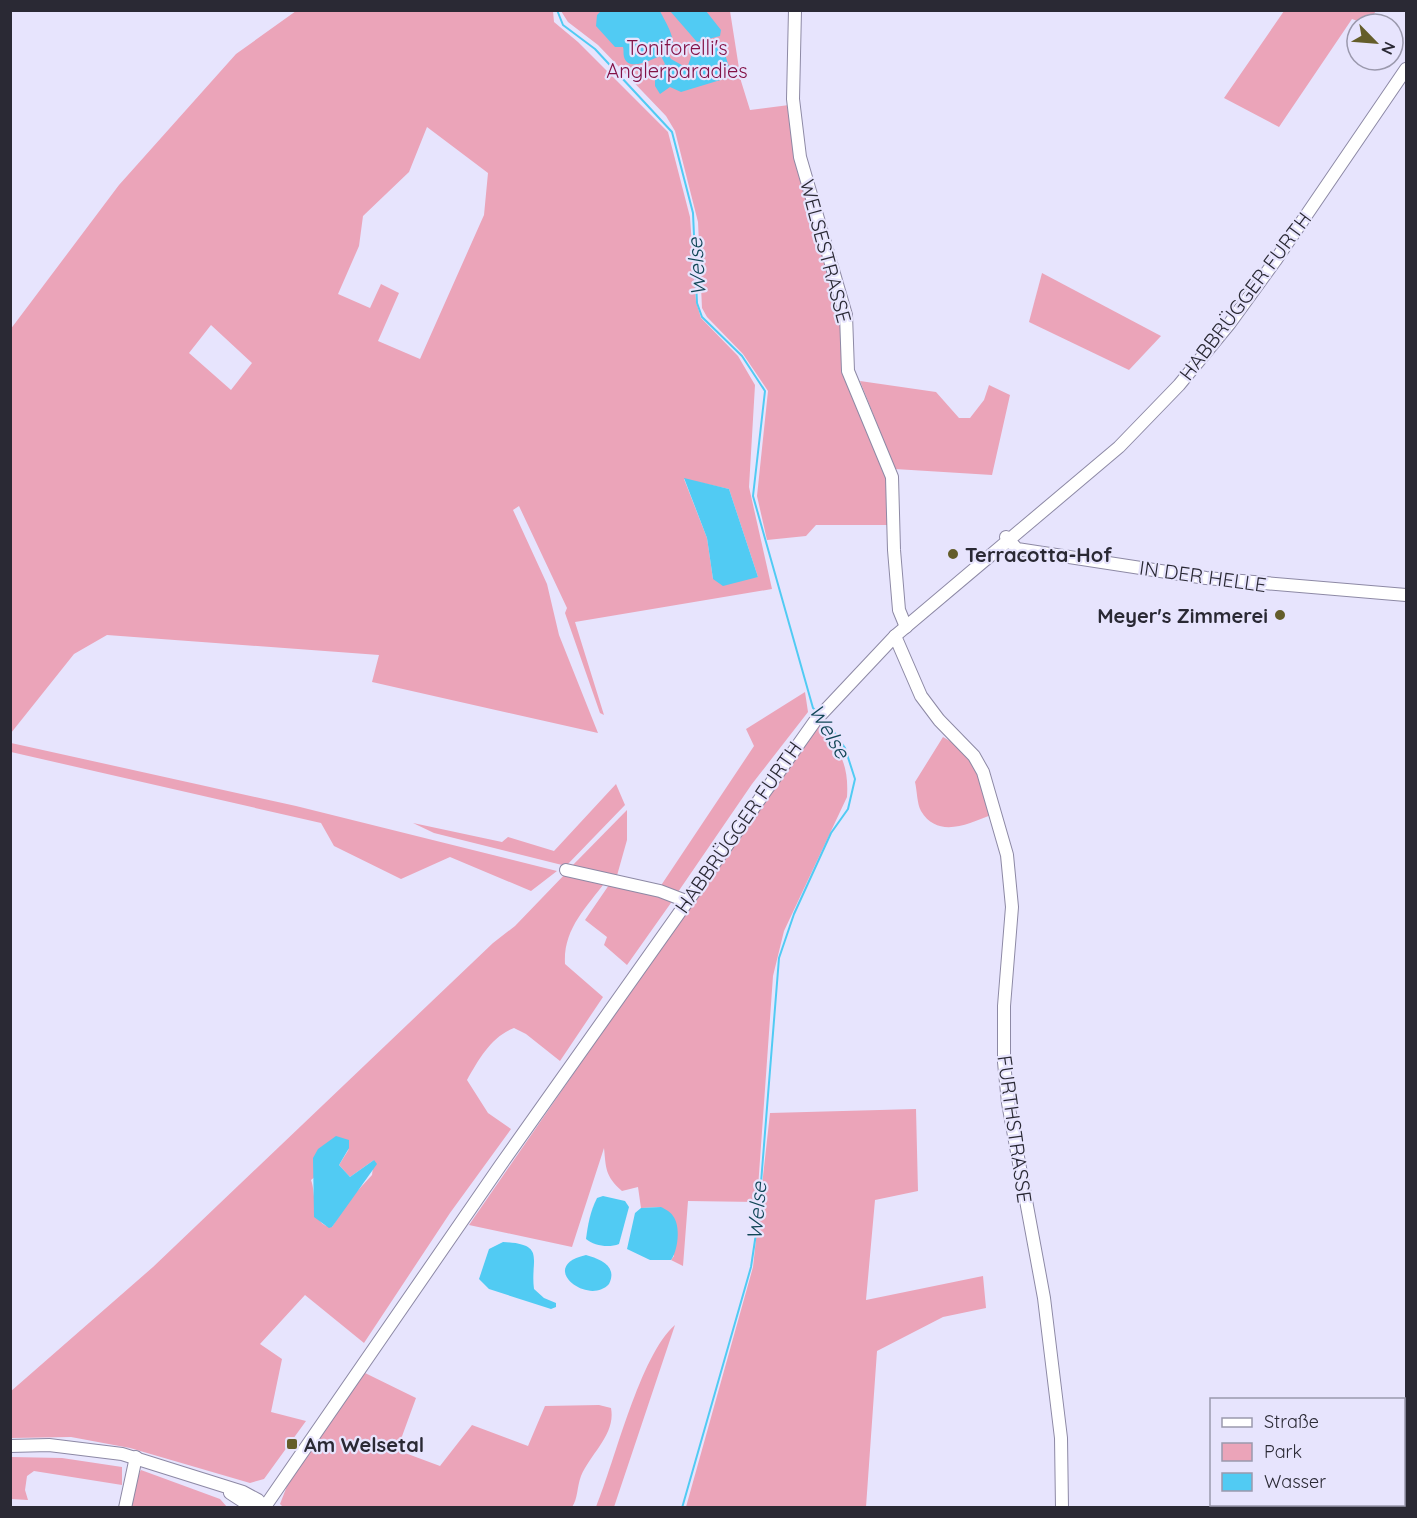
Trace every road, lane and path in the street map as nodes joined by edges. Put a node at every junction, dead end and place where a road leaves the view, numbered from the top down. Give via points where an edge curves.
1 (795, 10) edge
2 (1407, 69) edge
3 (1008, 539) junction
4 (1407, 595) edge
5 (906, 627) junction
6 (895, 636) junction
7 (566, 870) dead end
8 (686, 901) junction
9 (10, 1446) edge
10 (136, 1457) junction
11 (264, 1507) edge
12 (125, 1508) edge
13 (1062, 1508) edge

1 - 5 street, WELSESTRASSE via 793,99 800,157 846,315 848,371 892,477 899,610
2 - 3 street, HABBRÜGGER FURTH via 1230,322 1179,385 1119,447
3 - 4 street, IN DER HELLE via 1017,549 1206,578
3 - 5 street, HABBRÜGGER FURTH
5 - 6 street, HABBRÜGGER FURTH
6 - 8 street, HABBRÜGGER FURTH via 815,721
6 - 13 street, FURTHSTRASSE via 921,696 974,756 983,772 1007,855 1012,907 1004,1062 1044,1298 1061,1438
7 - 8 street via 660,891
8 - 11 street, HABBRÜGGER FURTH
9 - 10 street via 49,1445
10 - 11 street via 243,1492
10 - 12 street

